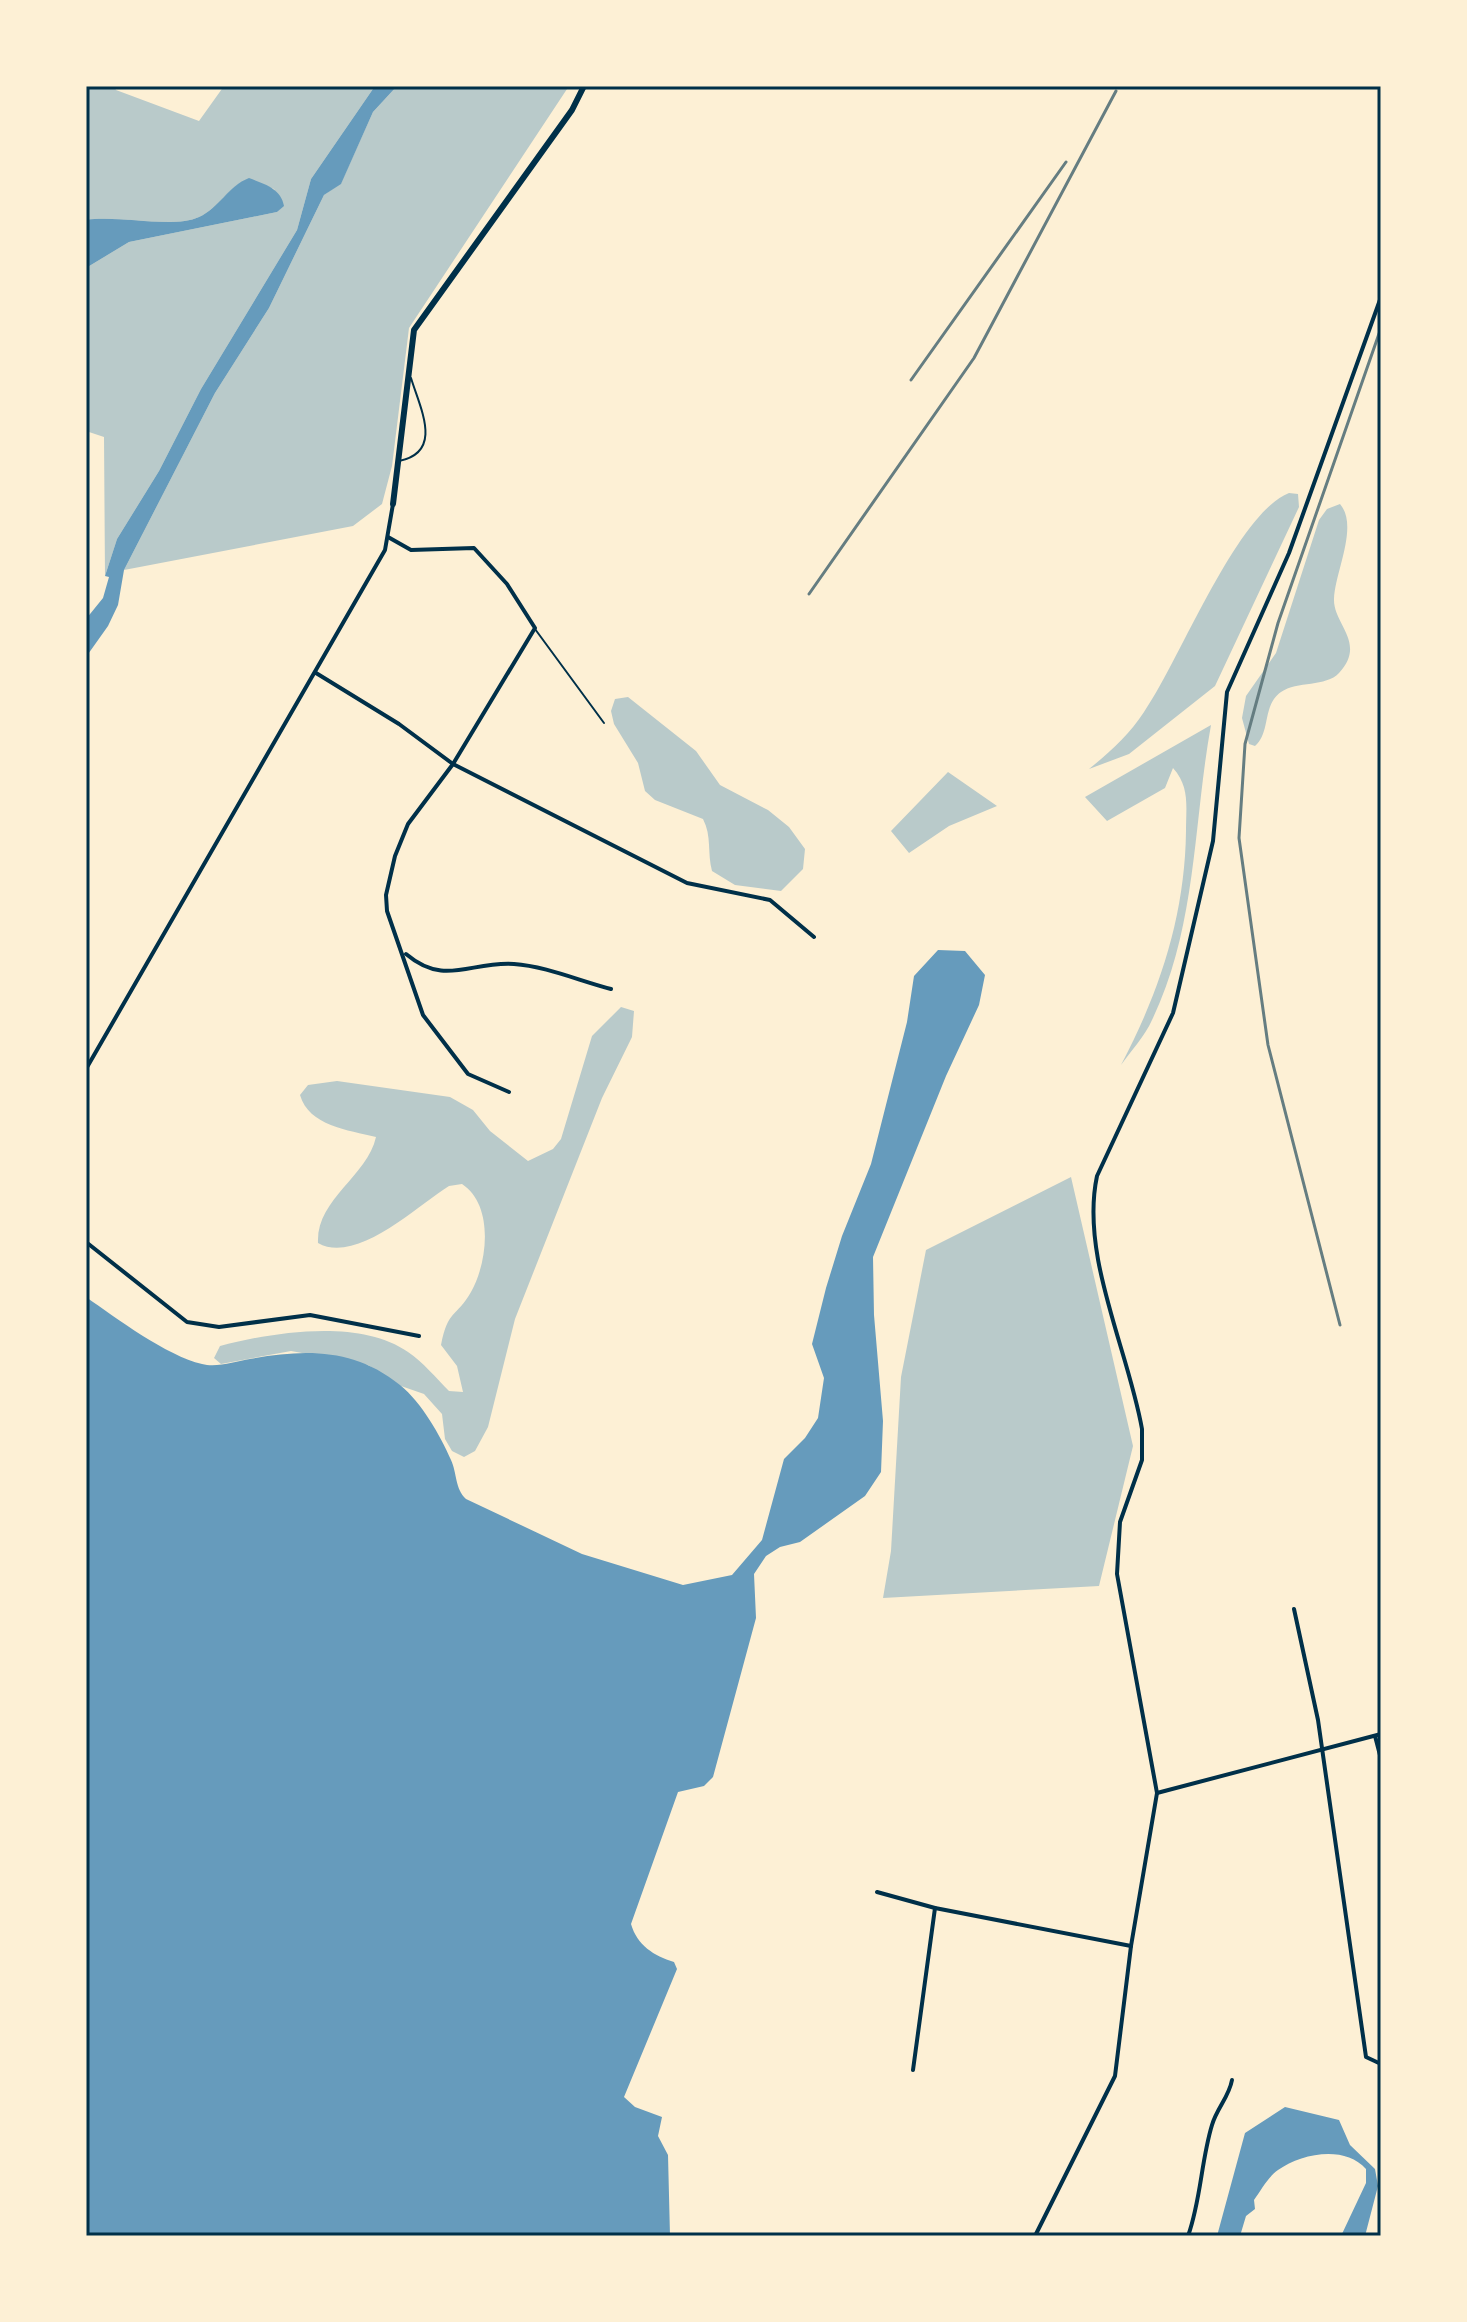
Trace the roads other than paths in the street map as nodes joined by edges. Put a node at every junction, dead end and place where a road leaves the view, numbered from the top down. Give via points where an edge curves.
1 (584, 86) edge
2 (1381, 297) edge
3 (409, 371) junction
4 (398, 461) junction
5 (393, 504) joint
6 (388, 537) junction
7 (535, 628) junction
8 (316, 673) junction
9 (604, 723) dead end
10 (453, 764) junction
11 (814, 937) dead end
12 (404, 953) junction
13 (611, 989) dead end
14 (86, 1069) edge
15 (509, 1092) dead end
16 (86, 1242) edge
17 (419, 1336) dead end
18 (1294, 1609) dead end
19 (1378, 1735) edge
20 (1321, 1750) junction
21 (1381, 1759) edge
22 (1157, 1793) junction
23 (877, 1892) dead end
24 (935, 1908) junction
25 (1131, 1946) junction
26 (1381, 2064) edge
27 (913, 2070) dead end
28 (1232, 2080) dead end
29 (1035, 2236) edge
30 (1188, 2236) edge

1 - 3 street via 414,330
2 - 22 street via 1289,553 1227,692 1213,841 1173,1013 1097,1176 1092,1199 1095,1243 1142,1429 1142,1460 1120,1522 1117,1574
3 - 4 street
3 - 4 lane via 428,436 425,448
4 - 5 street
5 - 6 street
6 - 7 street via 411,550 474,548 507,584
6 - 8 street
7 - 9 lane
7 - 10 street
8 - 10 street
8 - 14 street
10 - 11 street via 687,883 770,900
10 - 12 street via 419,807 395,856 386,903
12 - 13 street via 430,970 516,964
12 - 15 street via 418,1002 433,1029 468,1074
16 - 17 street via 187,1322 219,1327 310,1315
18 - 20 street
19 - 20 street
19 - 21 street
20 - 22 street
20 - 26 street via 1366,2057
22 - 25 street
23 - 24 street
24 - 25 street
24 - 27 street
25 - 29 street via 1115,2076
28 - 30 street via 1212,2124 1199,2205

